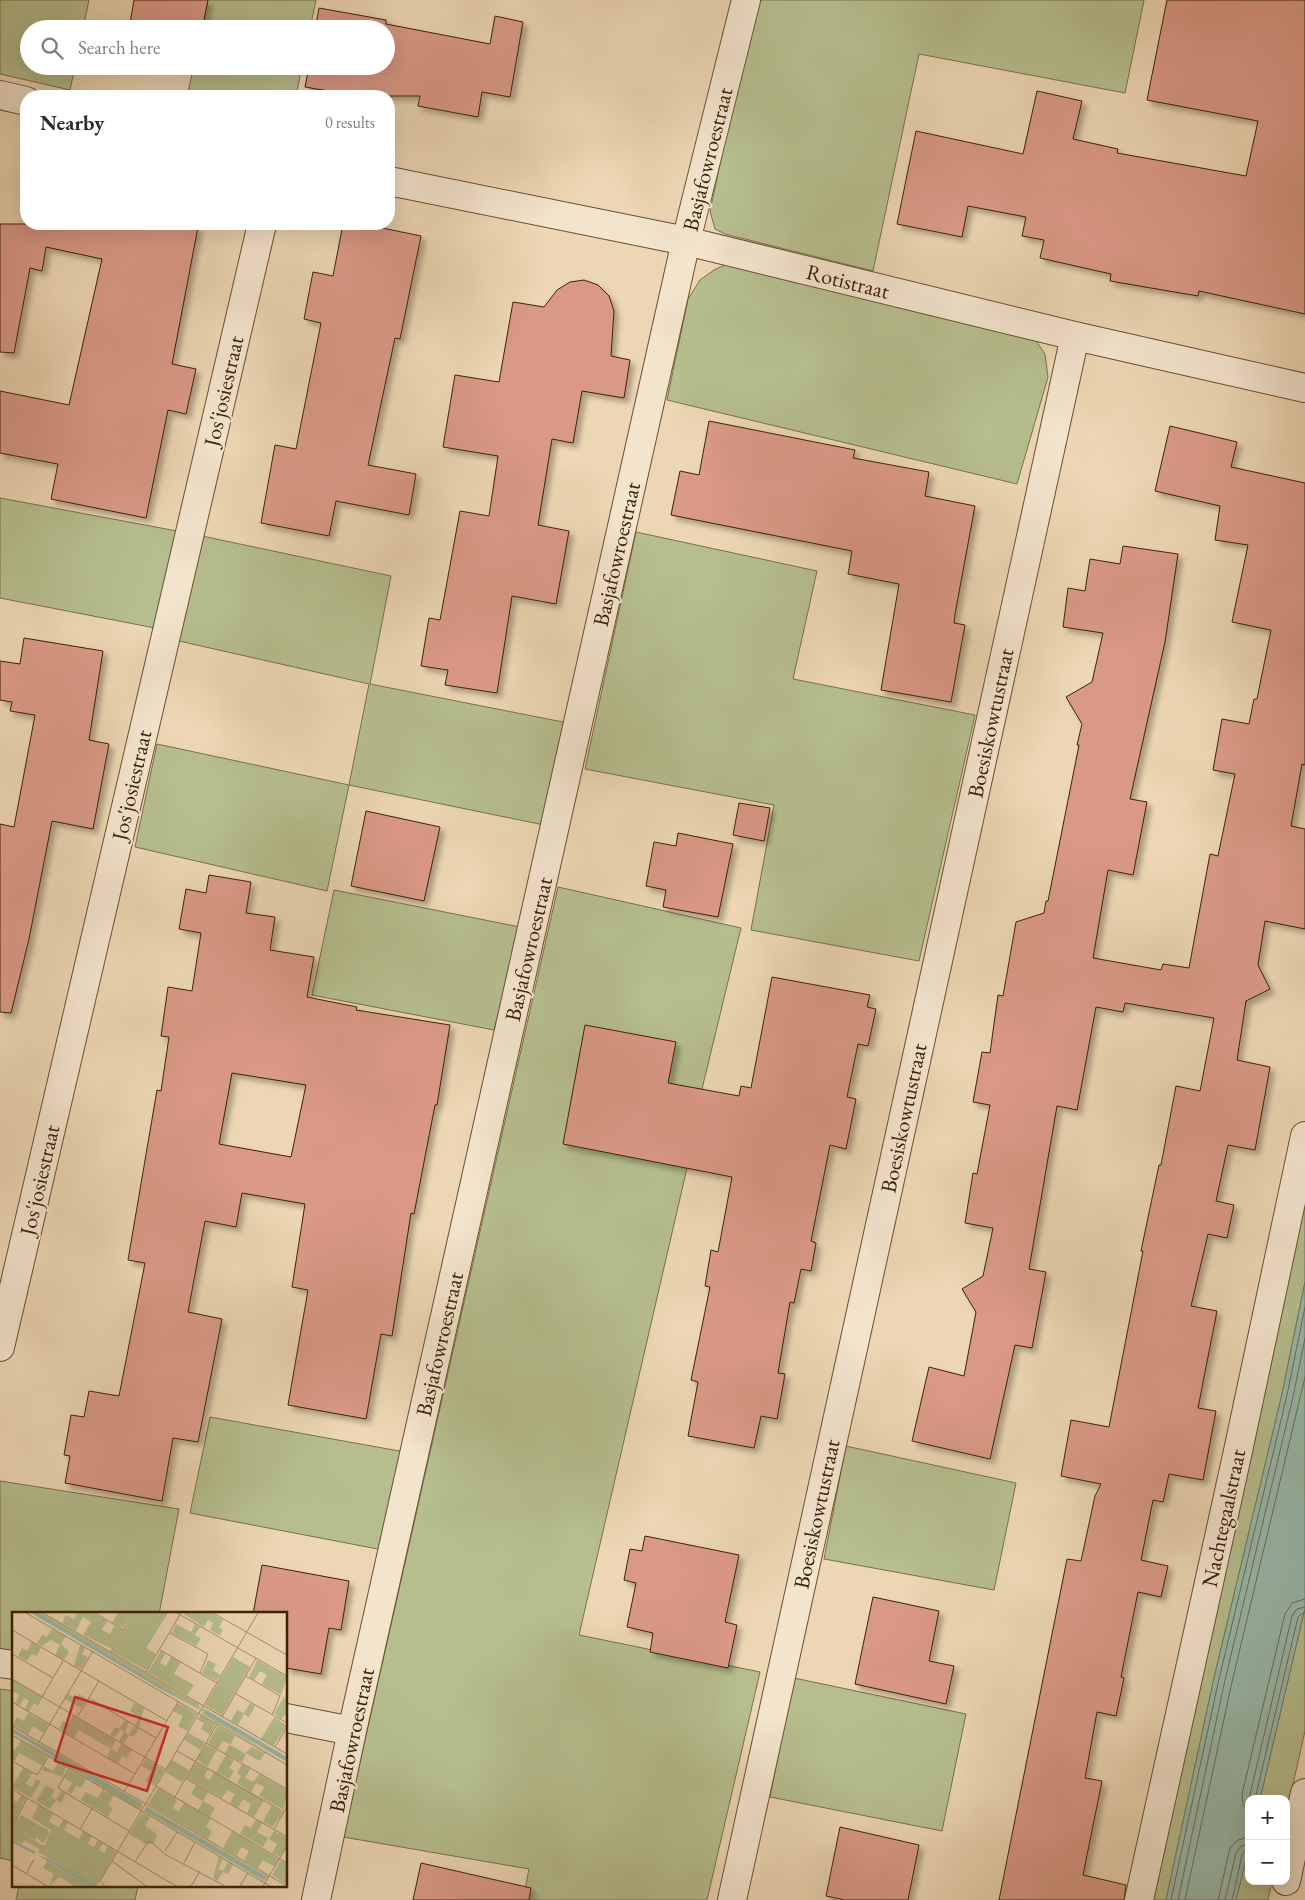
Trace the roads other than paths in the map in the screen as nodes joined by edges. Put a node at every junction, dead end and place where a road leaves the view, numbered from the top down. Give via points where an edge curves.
1 (746, 0) edge
2 (0, 95) edge
3 (20, 100) edge
4 (395, 182) edge
5 (261, 230) edge
6 (686, 241) junction
7 (1075, 336) junction
8 (1305, 388) edge
9 (1305, 1136) edge
10 (0, 1347) edge
11 (288, 1718) edge
12 (352, 1731) junction
13 (1305, 1793) edge
14 (1290, 1862) edge
15 (1285, 1885) edge
16 (316, 1900) edge
17 (732, 1900) edge
18 (1139, 1900) edge
19 (1282, 1900) edge

1 - 6 street, Basjafowroestraat
2 - 3 street
4 - 6 street, Rotistraat
5 - 10 street, Jos'josiestraat
6 - 7 street, Rotistraat
6 - 12 street, Basjafowroestraat
7 - 8 street, Rotistraat
7 - 17 street, Boesiskowtustraat
9 - 18 street, Nachtegaalstraat
11 - 12 street
12 - 16 street, Basjafowroestraat
13 - 14 street
15 - 19 street

